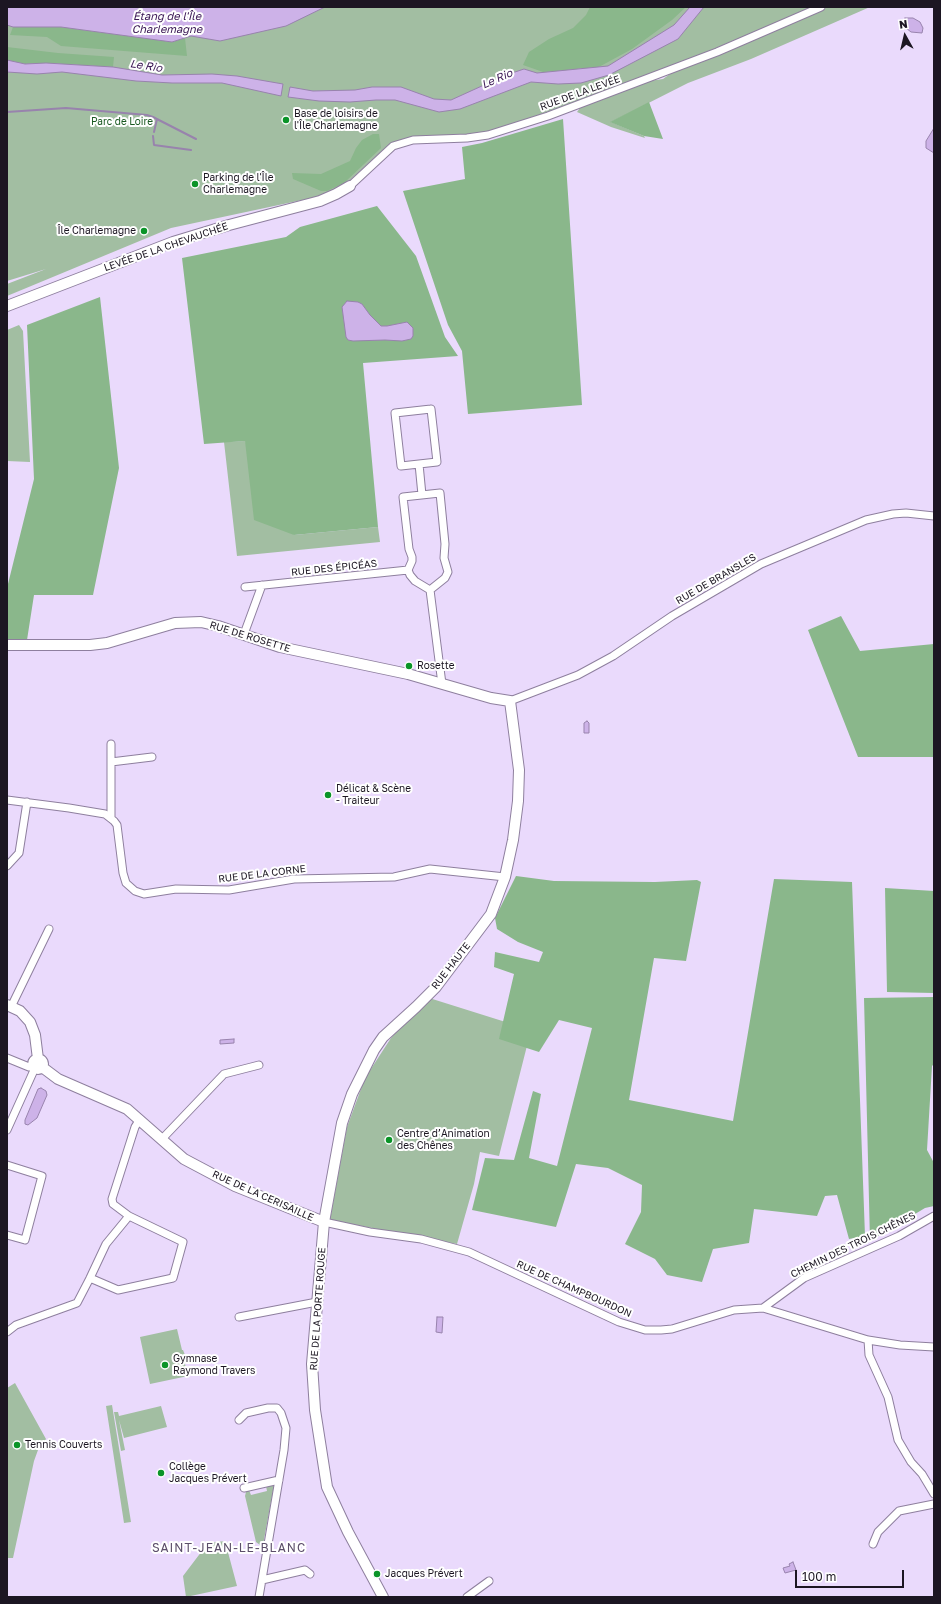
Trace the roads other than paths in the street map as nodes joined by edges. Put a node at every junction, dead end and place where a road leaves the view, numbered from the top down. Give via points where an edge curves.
1 (821, 7) edge
2 (350, 186) joint
3 (7, 306) edge
4 (419, 464) junction
5 (422, 495) junction
6 (934, 516) edge
7 (408, 570) junction
8 (262, 585) junction
9 (245, 587) dead end
10 (430, 590) junction
11 (244, 634) junction
12 (7, 645) edge
13 (442, 684) junction
14 (510, 701) junction
15 (111, 744) dead end
16 (152, 757) dead end
17 (111, 762) junction
18 (7, 800) edge
19 (27, 802) junction
20 (111, 818) junction
21 (7, 866) edge
22 (505, 878) junction
23 (49, 929) dead end
24 (9, 1006) edge
25 (7, 1058) edge
26 (37, 1065) junction
27 (259, 1065) dead end
28 (140, 1119) junction
29 (7, 1130) edge
30 (161, 1140) junction
31 (7, 1165) edge
32 (129, 1216) junction
33 (934, 1216) edge
34 (324, 1222) junction
35 (7, 1235) edge
36 (90, 1278) junction
37 (317, 1302) junction
38 (763, 1308) junction
39 (239, 1317) dead end
40 (7, 1323) edge
41 (16, 1325) junction
42 (7, 1332) edge
43 (868, 1340) junction
44 (934, 1347) edge
45 (239, 1420) dead end
46 (279, 1480) junction
47 (244, 1488) dead end
48 (934, 1494) edge
49 (934, 1504) edge
50 (873, 1544) dead end
51 (310, 1574) dead end
52 (262, 1580) junction
53 (489, 1581) dead end
54 (259, 1597) edge
55 (383, 1597) edge
56 (467, 1597) edge

1 - 2 street, RUE DE LA LEVÉE via 717,52 548,116 488,135 413,140 393,146
2 - 3 street, LEVÉE DE LA CHEVAUCHÉE via 320,200 173,242
4 - 4 street via 437,462 431,409 395,413 401,466
4 - 5 street
5 - 7 street via 403,498 412,557
5 - 10 street via 440,493 444,558 448,572 445,578
6 - 14 street, RUE DE BRANSLES via 906,513 866,520 761,564 672,616 613,656 578,675
7 - 8 street, RUE DES ÉPICÉAS
7 - 10 street via 415,581
8 - 9 street, RUE DES ÉPICÉAS
8 - 11 street
10 - 13 street
11 - 12 street, RUE DE ROSETTE via 201,622 188,622 159,627 107,643
11 - 13 street, RUE DE ROSETTE via 280,647 408,674
13 - 14 street, RUE DE ROSETTE
14 - 22 street, RUE HAUTE via 519,770 513,840
15 - 17 street
16 - 17 street
17 - 20 street
18 - 19 street
19 - 20 street via 105,814
19 - 21 street via 19,853
20 - 22 street, RUE DE LA CORNE via 117,825 126,883 135,891 144,894 176,889 229,890 294,879 394,877 430,869
22 - 34 street, RUE HAUTE via 491,914 436,987 383,1037 374,1050 352,1094 342,1122
23 - 24 street
24 - 26 street via 20,1011 30,1022 35,1035
25 - 26 street, RUE DE LA CERISAILLE via 29,1067
26 - 28 street, RUE DE LA CERISAILLE via 58,1079 127,1109
26 - 29 street
27 - 30 street via 224,1074
28 - 30 street, RUE DE LA CERISAILLE
28 - 32 street via 135,1127 112,1199 113,1204
30 - 34 street, RUE DE LA CERISAILLE via 184,1159 234,1186
31 - 35 street via 42,1176 25,1240
32 - 36 street via 106,1244
32 - 36 street via 183,1242 174,1278 118,1290
33 - 38 street, CHEMIN DES TROIS CHÊNES via 899,1236 804,1278
34 - 37 street, RUE DE LA PORTE ROUGE
34 - 38 street, RUE DE CHAMPBOURDON via 421,1239 470,1252 619,1322 645,1330 672,1329 734,1310
36 - 41 street via 76,1303
37 - 39 street
37 - 55 street, RUE DE LA PORTE ROUGE via 312,1372 327,1487
38 - 43 street, RUE DE CHAMPBOURDON
40 - 41 street
41 - 42 street
43 - 44 street, RUE DE CHAMPBOURDON via 900,1346
43 - 48 street via 869,1355 888,1397 898,1440
45 - 46 street via 246,1413 268,1408 277,1408 281,1413 286,1428
46 - 47 street
46 - 52 street
49 - 50 street via 899,1511 878,1532
51 - 52 street via 305,1570
52 - 54 street
53 - 56 street

